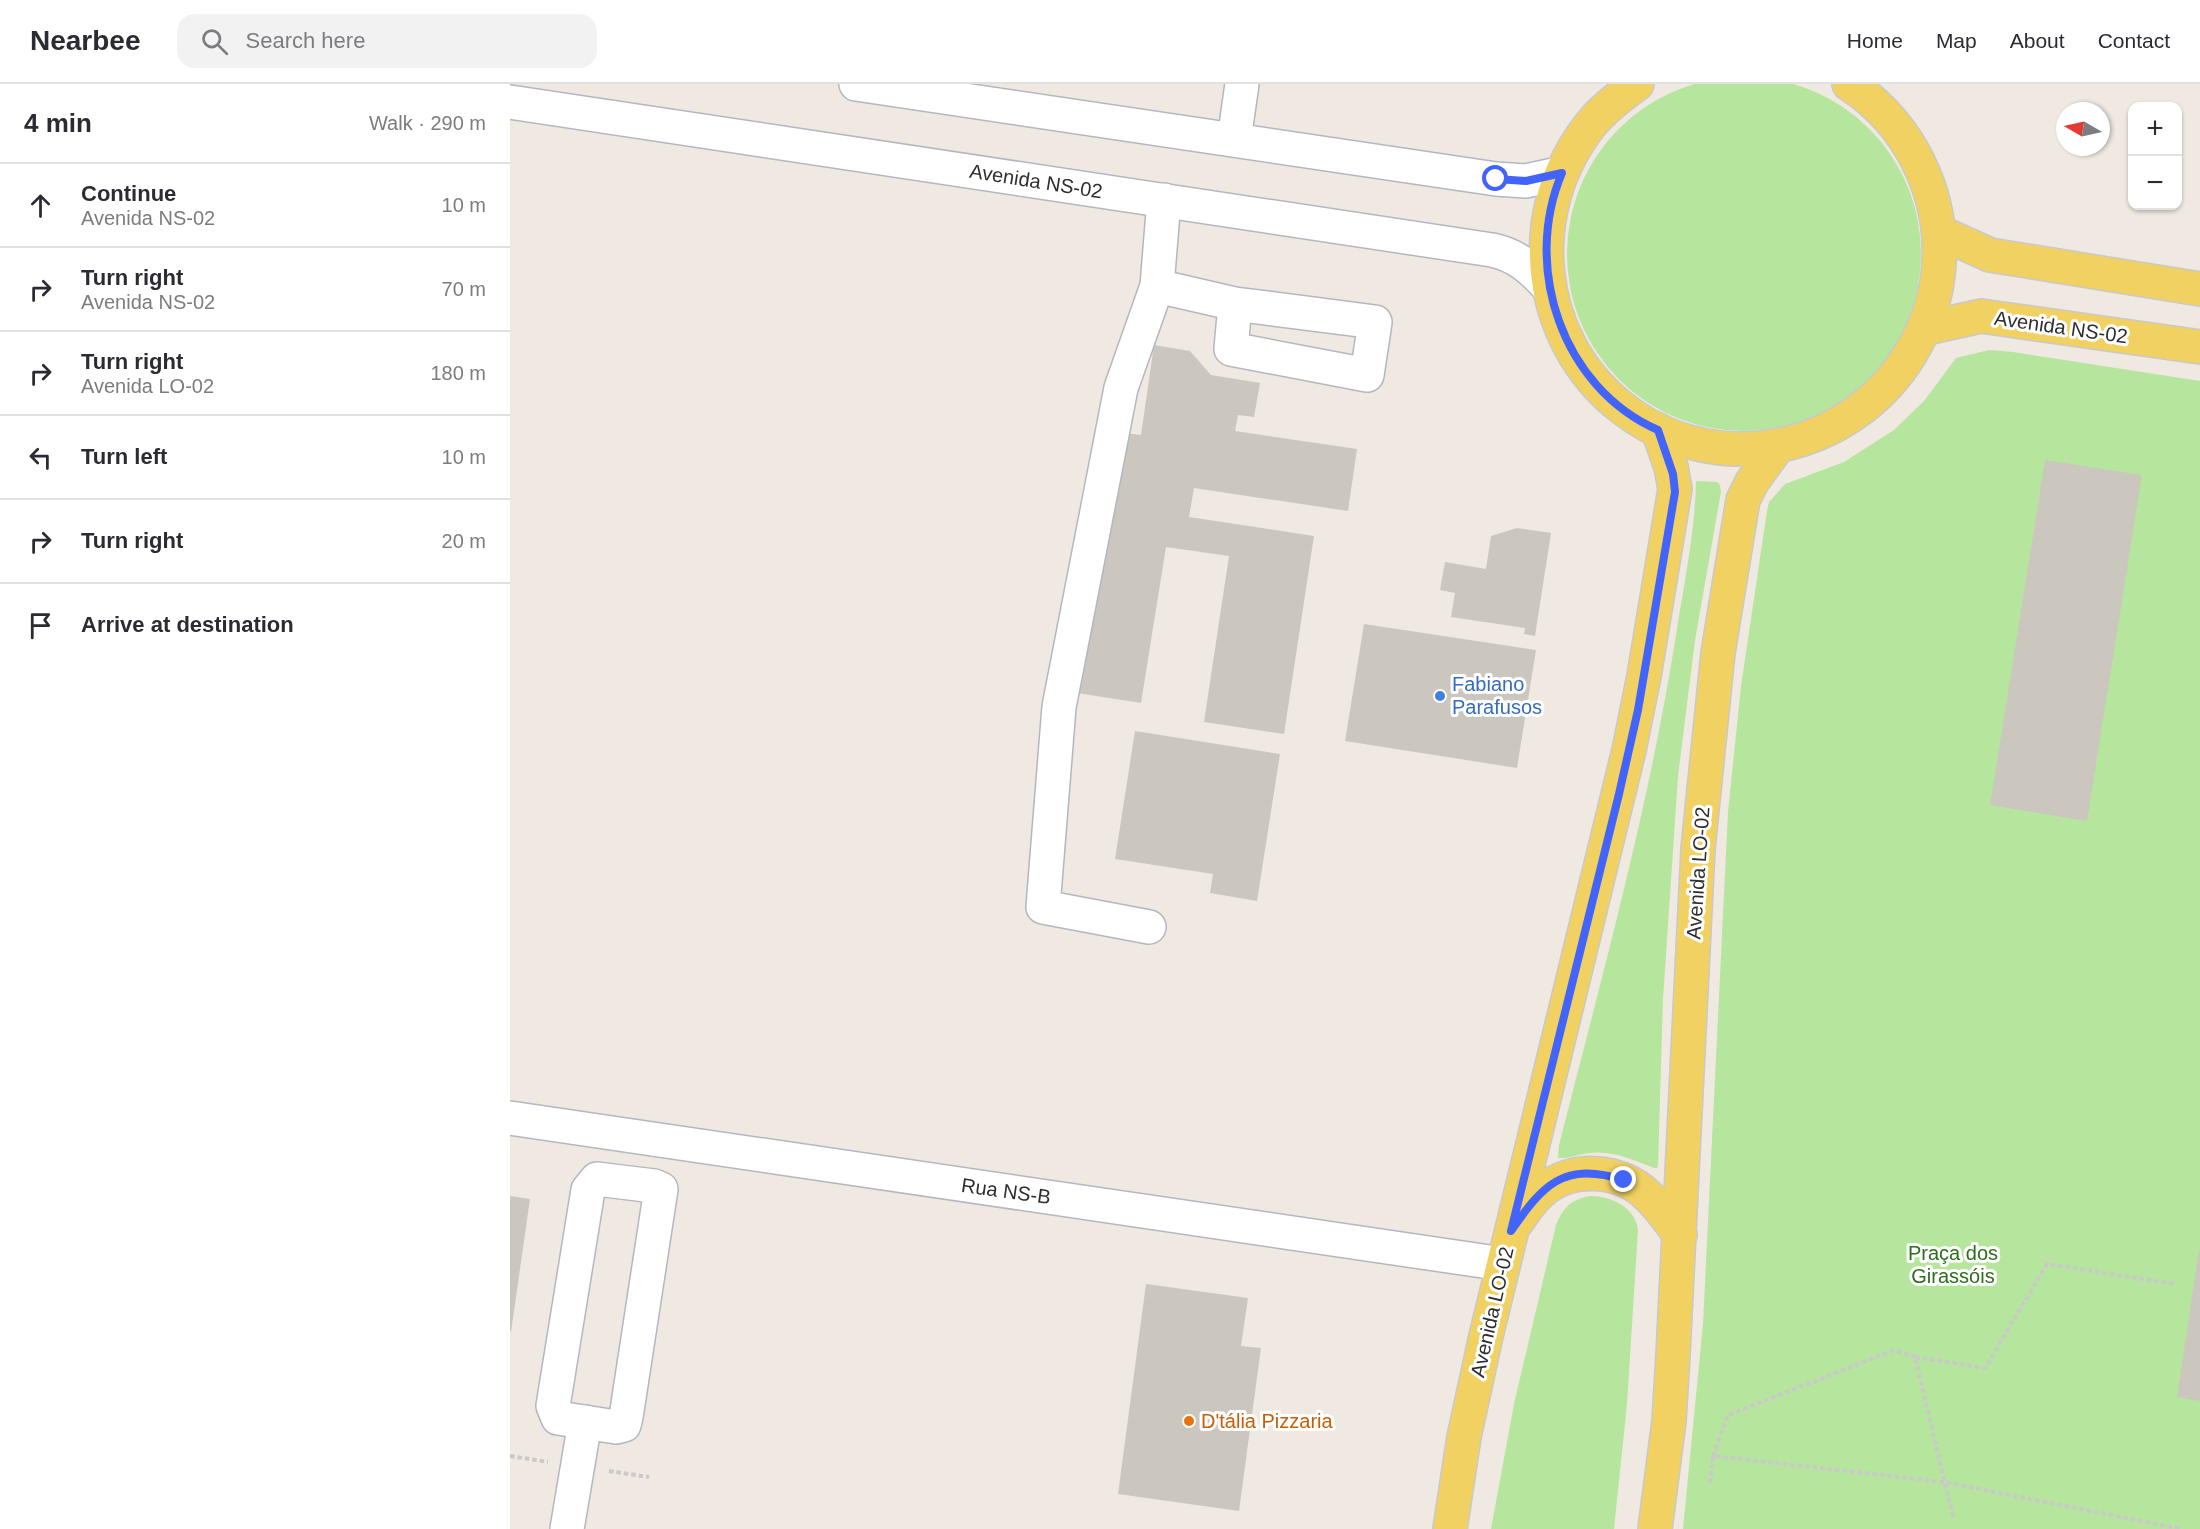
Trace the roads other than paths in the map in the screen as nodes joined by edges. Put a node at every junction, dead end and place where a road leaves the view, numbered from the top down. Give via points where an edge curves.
1 (856, 84) edge
2 (1242, 84) edge
3 (1637, 84) edge
4 (1849, 84) edge
5 (892, 87) edge
6 (510, 102) edge
7 (1234, 140) junction
8 (1562, 173) junction
9 (1164, 200) junction
10 (1939, 232) junction
11 (1157, 286) junction
12 (1549, 288) junction
13 (2200, 289) edge
14 (1235, 304) dead end
15 (1923, 329) junction
16 (2200, 347) edge
17 (1658, 430) junction
18 (1778, 446) junction
19 (1149, 927) dead end
20 (510, 1118) edge
21 (1511, 1231) junction
22 (1680, 1235) junction
23 (1503, 1264) junction
24 (585, 1422) junction
25 (1452, 1526) edge
26 (567, 1529) edge
27 (1655, 1529) edge

1 - 5 street
2 - 7 street
3 - 8 main road, Avenida NS-02 via 1591,124
4 - 10 main road, Avenida NS-02 via 1886,115 1912,150 1928,185
5 - 7 street
6 - 9 street, Avenida NS-02
7 - 8 street via 1516,182
8 - 12 main road, Avenida NS-02 via 1547,231
9 - 11 street
9 - 12 street, Avenida NS-02 via 1502,252 1516,258
10 - 13 main road via 1990,255
10 - 15 main road, Avenida NS-02 via 1937,284
11 - 14 street
11 - 19 street via 1121,388 1059,707 1043,907
12 - 17 main road, Avenida NS-02 via 1564,336 1588,374 1623,408
15 - 16 main road, Avenida NS-02 via 1981,316
15 - 18 main road, Avenida NS-02 via 1899,372 1867,404 1826,430
17 - 18 main road, Avenida NS-02 via 1717,447
17 - 21 main road, Avenida LO-02 via 1675,489 1642,687
18 - 22 main road, Avenida LO-02 via 1743,500 1718,652 1698,849
20 - 23 street, Rua NS-B
21 - 22 main road via 1540,1192 1555,1181 1586,1173 1611,1176 1636,1187
21 - 23 main road, Avenida LO-02
22 - 27 main road, Avenida LO-02 via 1668,1421
23 - 25 main road, Avenida LO-02 via 1466,1428
24 - 24 street via 558,1418 553,1406 588,1190 597,1179 654,1186 661,1189 661,1197 624,1425
24 - 26 street

